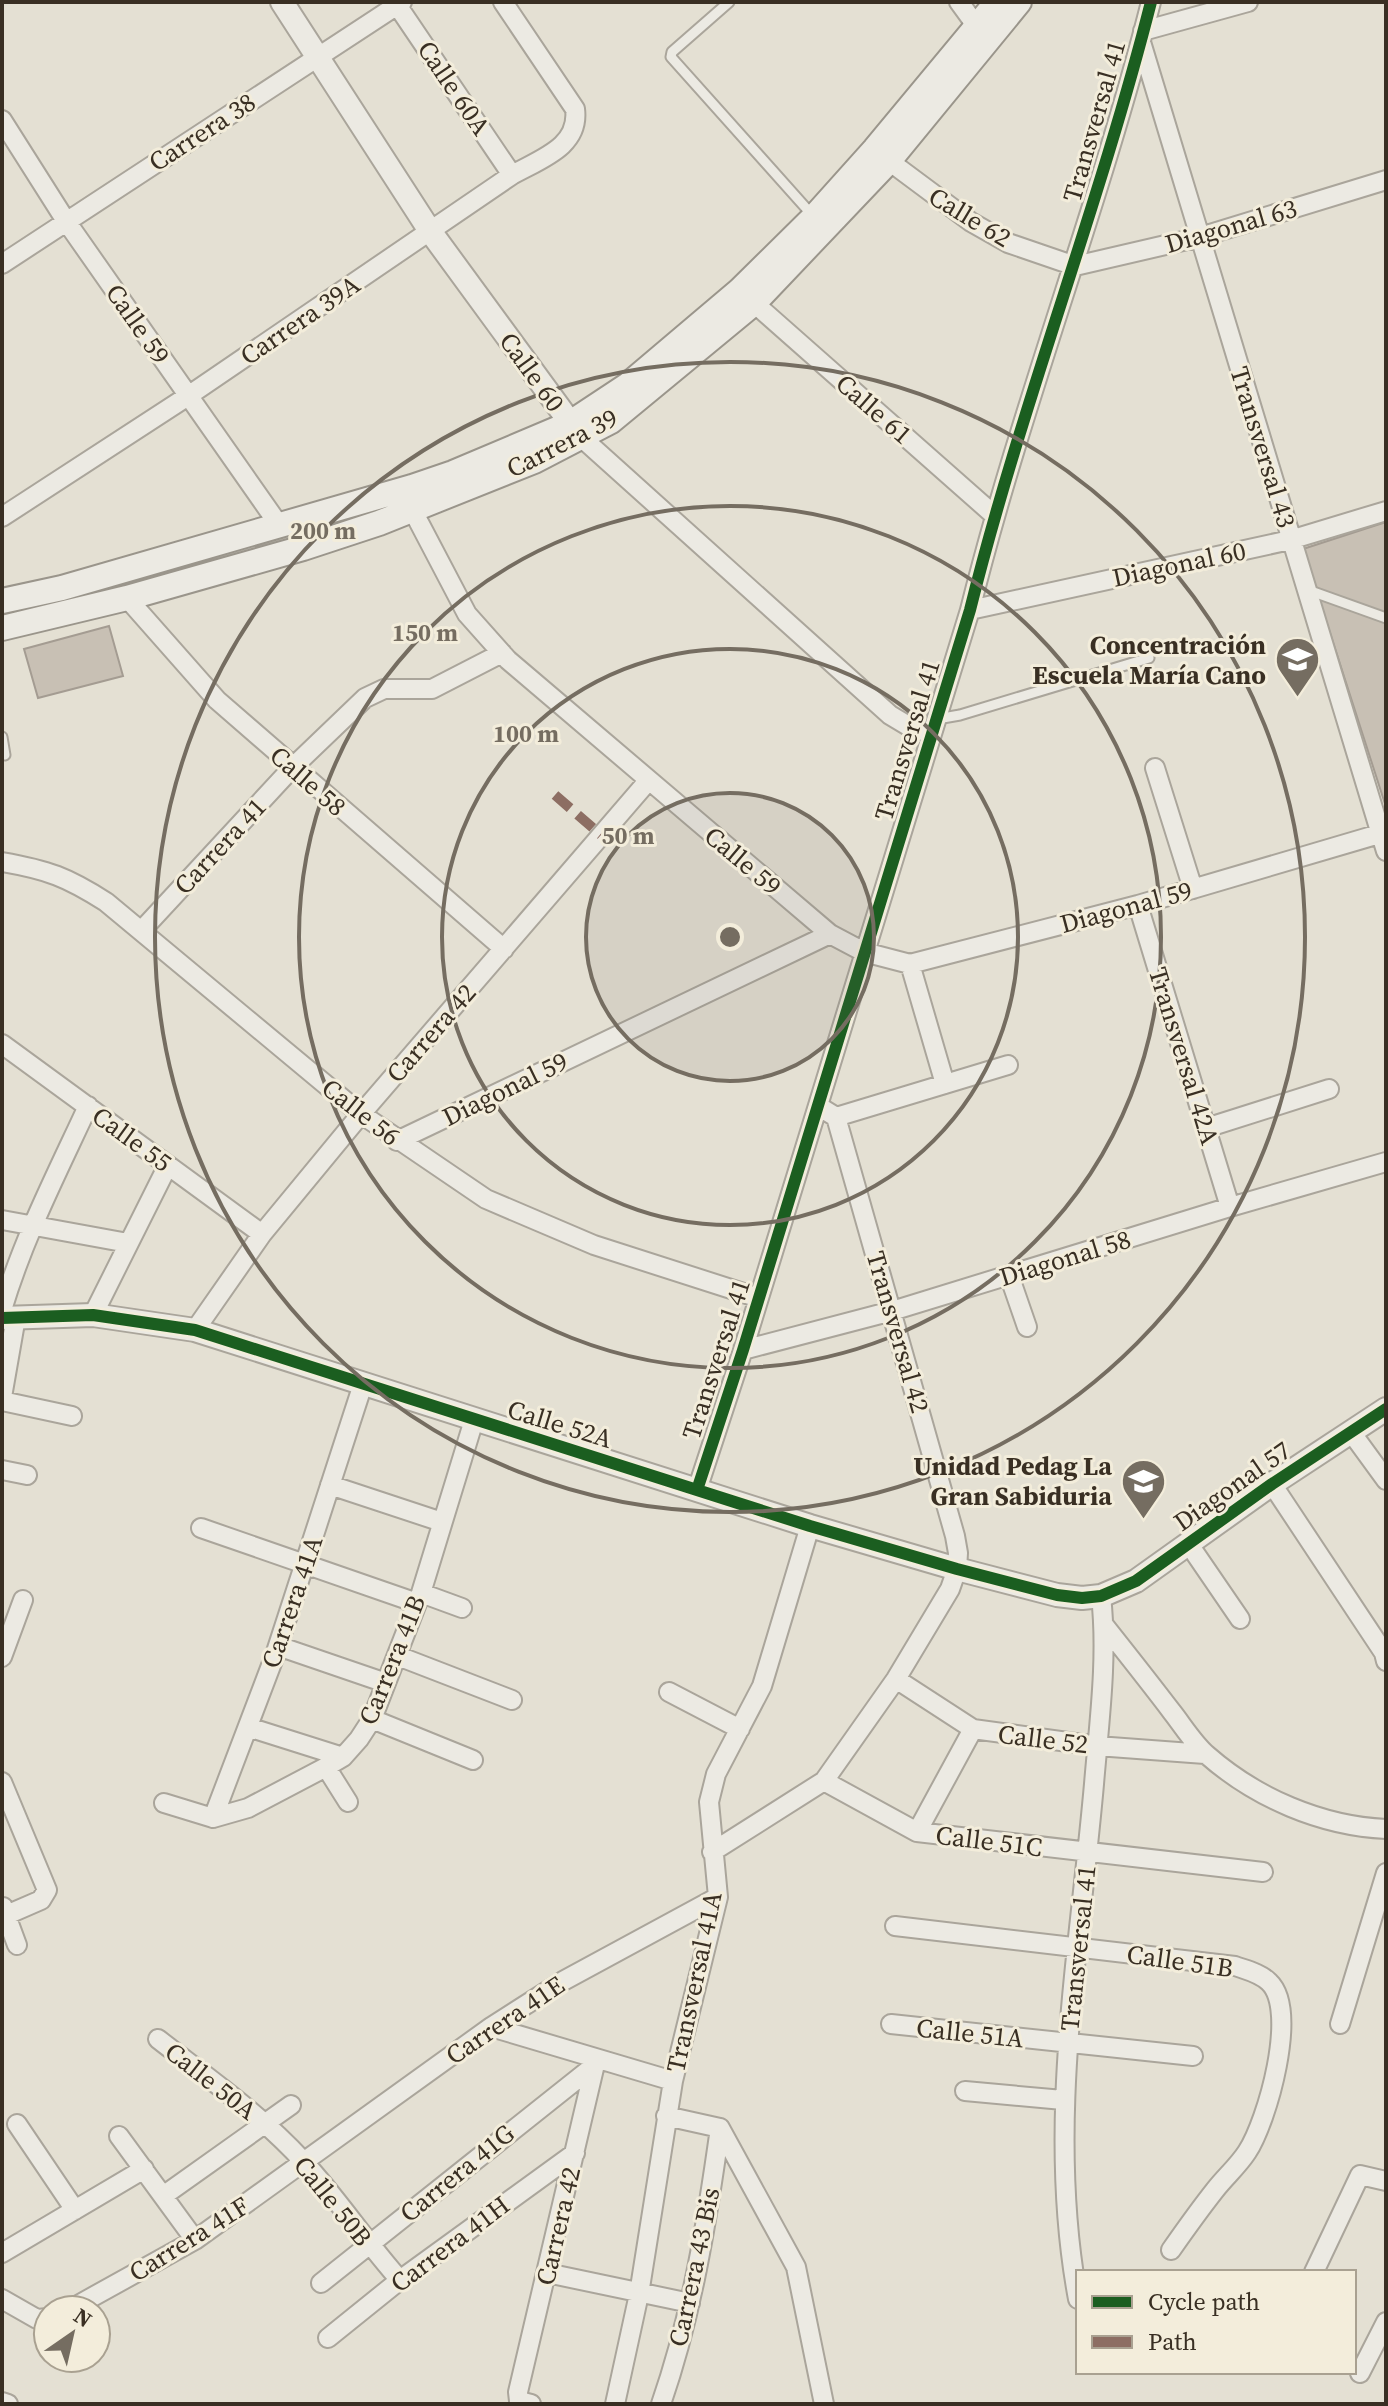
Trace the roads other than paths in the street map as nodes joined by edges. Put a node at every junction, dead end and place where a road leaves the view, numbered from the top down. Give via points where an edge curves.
1 (282, 2) edge
2 (503, 2) edge
3 (729, 2) edge
4 (959, 2) edge
5 (997, 2) edge
6 (1019, 2) edge
7 (1151, 2) edge
8 (1248, 2) edge
9 (398, 3) edge
10 (981, 34) junction
11 (1142, 37) junction
12 (318, 56) junction
13 (2, 120) edge
14 (881, 156) junction
15 (512, 175) junction
16 (1386, 180) edge
17 (814, 217) junction
18 (66, 221) junction
19 (430, 231) junction
20 (1200, 237) junction
21 (2, 264) edge
22 (1075, 266) junction
23 (754, 303) junction
24 (188, 396) junction
25 (576, 431) junction
26 (413, 511) junction
27 (1386, 511) edge
28 (994, 515) junction
29 (2, 517) edge
30 (279, 525) junction
31 (1290, 540) junction
32 (1305, 589) junction
33 (127, 598) junction
34 (2, 601) edge
35 (970, 610) junction
36 (1386, 618) edge
37 (2, 628) edge
38 (502, 653) junction
39 (1149, 658) dead end
40 (934, 726) junction
41 (2, 737) edge
42 (5, 755) dead end
43 (292, 768) junction
44 (1155, 768) dead end
45 (648, 781) junction
46 (1384, 839) edge
47 (2, 862) edge
48 (1193, 889) junction
49 (1138, 905) junction
50 (142, 930) junction
51 (830, 934) junction
52 (504, 949) junction
53 (864, 952) junction
54 (910, 964) junction
55 (4, 1051) edge
56 (1008, 1065) dead end
57 (945, 1084) junction
58 (1329, 1089) dead end
59 (88, 1106) junction
60 (818, 1106) junction
61 (361, 1114) junction
62 (836, 1117) junction
63 (1206, 1128) junction
64 (397, 1141) junction
65 (1386, 1162) edge
66 (168, 1165) junction
67 (1230, 1207) junction
68 (2, 1220) edge
69 (34, 1224) junction
70 (262, 1234) junction
71 (128, 1243) junction
72 (1009, 1275) junction
73 (759, 1298) junction
74 (892, 1311) junction
75 (7, 1315) edge
76 (93, 1315) junction
77 (1027, 1327) dead end
78 (195, 1330) junction
79 (743, 1350) junction
80 (363, 1384) junction
81 (2, 1399) edge
82 (1386, 1409) edge
83 (72, 1416) dead end
84 (474, 1420) junction
85 (1351, 1432) junction
86 (2, 1470) edge
87 (27, 1475) dead end
88 (1386, 1480) edge
89 (1272, 1484) junction
90 (330, 1485) junction
91 (697, 1490) junction
92 (442, 1522) junction
93 (810, 1526) junction
94 (201, 1528) dead end
95 (1188, 1543) junction
96 (305, 1564) junction
97 (957, 1569) junction
98 (1101, 1596) junction
99 (419, 1598) junction
100 (23, 1600) dead end
101 (462, 1608) dead end
102 (1240, 1619) dead end
103 (1104, 1625) junction
104 (278, 1646) junction
105 (398, 1656) junction
106 (2, 1657) edge
107 (1386, 1661) edge
108 (896, 1679) junction
109 (386, 1683) junction
110 (669, 1692) dead end
111 (512, 1700) dead end
112 (372, 1719) junction
113 (248, 1727) junction
114 (740, 1729) junction
115 (973, 1729) junction
116 (1097, 1746) junction
117 (1205, 1754) junction
118 (343, 1757) junction
119 (473, 1760) dead end
120 (326, 1767) junction
121 (824, 1781) junction
122 (2, 1782) edge
123 (348, 1802) dead end
124 (164, 1803) dead end
125 (213, 1818) junction
126 (1386, 1829) edge
127 (917, 1832) junction
128 (712, 1852) junction
129 (1088, 1853) junction
130 (1263, 1872) dead end
131 (1386, 1873) edge
132 (718, 1897) junction
133 (4, 1913) edge
134 (895, 1926) dead end
135 (17, 1945) dead end
136 (1077, 1947) junction
137 (891, 2024) dead end
138 (1340, 2024) dead end
139 (491, 2027) junction
140 (158, 2039) dead end
141 (1069, 2044) junction
142 (1193, 2056) dead end
143 (596, 2062) junction
144 (673, 2081) junction
145 (965, 2091) dead end
146 (1063, 2100) junction
147 (291, 2105) dead end
148 (666, 2116) junction
149 (265, 2123) junction
150 (17, 2124) dead end
151 (720, 2128) junction
152 (119, 2136) dead end
153 (575, 2153) junction
154 (305, 2163) junction
155 (144, 2169) junction
156 (1386, 2181) edge
157 (163, 2196) junction
158 (75, 2210) junction
159 (195, 2240) junction
160 (369, 2246) junction
161 (4, 2248) edge
162 (1171, 2250) dead end
163 (1315, 2270) edge
164 (547, 2273) junction
165 (400, 2280) junction
166 (321, 2283) dead end
167 (1076, 2284) edge
168 (98, 2294) edge
169 (639, 2294) junction
170 (2, 2299) edge
171 (690, 2303) junction
172 (32, 2313) edge
173 (1386, 2322) edge
174 (328, 2338) dead end
175 (1360, 2373) dead end
176 (524, 2398) edge
177 (2, 2402) edge
178 (8, 2404) edge
179 (615, 2404) edge
180 (661, 2404) edge
181 (824, 2404) edge

1 - 12 street, Calle 60
2 - 15 street, Carrera 39A via 575,109 577,124 564,145
3 - 17 lane via 671,57
4 - 10 street
5 - 10 main road, Carrera 39
6 - 10 main road, Carrera 39
7 - 11 street, Transversal 41
8 - 11 street
9 - 12 street, Carrera 38
9 - 15 street, Calle 60A
10 - 14 main road, Carrera 39
11 - 20 street, Transversal 43
11 - 22 street, Transversal 41
12 - 18 street, Carrera 38
12 - 19 street, Calle 60
13 - 18 street, Calle 59
14 - 17 main road, Carrera 39
14 - 22 street, Calle 62 via 1008,243
14 - 23 main road, Carrera 39
15 - 19 street, Carrera 39A
16 - 20 street, Diagonal 63
17 - 25 main road, Carrera 39 via 739,291
18 - 21 street, Carrera 38
18 - 24 street, Calle 59
19 - 24 street, Carrera 39A
19 - 25 street, Calle 60
20 - 22 street, Diagonal 63
20 - 31 street, Transversal 43
22 - 28 street, Transversal 41
23 - 25 main road, Carrera 39 via 640,400
23 - 28 street, Calle 61
24 - 29 street, Carrera 39A
24 - 30 street, Calle 59
25 - 26 main road, Carrera 39 via 534,461
25 - 30 main road, Carrera 39
25 - 40 street, Calle 60 via 890,715 910,727
26 - 33 main road, Carrera 39
26 - 38 street, Calle 59 via 467,614
27 - 31 street, Diagonal 60
28 - 35 street, Transversal 41
30 - 34 main road, Carrera 39
31 - 32 street, Transversal 43
31 - 35 street, Diagonal 60
32 - 36 lane
32 - 46 street, Transversal 43
33 - 37 main road, Carrera 39
33 - 43 street, Calle 58 via 217,700
35 - 40 street, Transversal 41
38 - 43 street, Carrera 41 via 432,689 384,689 365,698
38 - 45 street, Calle 59
39 - 40 lane
40 - 53 street, Transversal 41
41 - 42 lane
43 - 50 street, Carrera 41
43 - 52 street, Calle 58
44 - 48 street
45 - 51 street, Calle 59
45 - 52 street, Carrera 42
46 - 48 street, Diagonal 59
47 - 50 street, Calle 56 via 69,879
48 - 49 street, Diagonal 59
49 - 54 street, Diagonal 59
49 - 63 street, Transversal 42A
50 - 61 street, Calle 56
51 - 53 street, Calle 59
51 - 64 street, Diagonal 59
52 - 61 street, Carrera 42
53 - 54 street, Diagonal 59
53 - 60 street, Transversal 41
54 - 57 street
55 - 59 street, Calle 55
56 - 57 street
57 - 62 street
58 - 63 street
59 - 66 street, Calle 55
59 - 69 street
60 - 62 street
60 - 73 street, Transversal 41
61 - 64 street, Calle 56
61 - 70 street, Carrera 42
62 - 74 street, Transversal 42
63 - 67 street, Transversal 42A
64 - 73 street, Calle 56 via 486,1199 594,1245
65 - 67 street, Diagonal 58
66 - 70 street, Calle 55
66 - 71 street
67 - 72 street, Diagonal 58
68 - 69 street
69 - 71 street
69 - 75 street via 13,1273
70 - 78 street, Carrera 42
71 - 76 street
72 - 74 street, Diagonal 58
72 - 77 street
73 - 79 street, Transversal 41
74 - 79 street, Diagonal 58
74 - 97 street, Transversal 42 via 955,1536
75 - 76 street, Calle 52A
75 - 81 street
76 - 78 street, Calle 52A
78 - 80 street, Calle 52A
79 - 91 street, Transversal 41
80 - 84 street, Calle 52A
80 - 90 street, Carrera 41A
81 - 83 street
82 - 85 street, Diagonal 57
84 - 91 street, Calle 52A
84 - 92 street, Carrera 41B
85 - 88 street
85 - 89 street, Diagonal 57
86 - 87 street
89 - 95 street, Diagonal 57
89 - 107 street
90 - 92 street
90 - 96 street, Carrera 41A
91 - 93 street, Calle 52A
92 - 99 street, Carrera 41B
93 - 97 street, Calle 52A
93 - 114 street, Transversal 41A via 762,1686
94 - 96 street
95 - 98 street, Diagonal 57 via 1136,1581
95 - 102 street
96 - 99 street
96 - 104 street, Carrera 41A
97 - 98 street, Calle 52A via 1057,1595
97 - 108 street
98 - 103 street, Transversal 41
99 - 101 street
99 - 105 street, Carrera 41B
100 - 106 street
103 - 116 street, Transversal 41
103 - 117 street
104 - 109 street
104 - 113 street, Carrera 41A
105 - 109 street, Carrera 41B
105 - 111 street
108 - 115 street, Calle 52
108 - 121 street
109 - 112 street, Carrera 41B
110 - 114 street
112 - 118 street, Carrera 41B
112 - 119 street
113 - 118 street
113 - 125 street, Carrera 41A
114 - 128 street, Transversal 41A via 716,1774 709,1802
115 - 116 street, Calle 52
115 - 127 street
116 - 117 street, Calle 52
116 - 129 street, Transversal 41
117 - 126 street via 1274,1800 1361,1828
118 - 120 street, Carrera 41B
120 - 123 street
120 - 125 street, Carrera 41B via 248,1808
121 - 127 street, Calle 51C
121 - 128 street
122 - 133 street via 47,1890 41,1900
124 - 125 street
127 - 129 street, Calle 51C
128 - 132 street, Transversal 41A
129 - 130 street, Calle 51C
129 - 136 street, Transversal 41
131 - 138 street
132 - 139 street, Carrera 41E via 563,1981
132 - 144 street, Transversal 41A
133 - 135 street
134 - 136 street, Calle 51B
136 - 141 street, Transversal 41
136 - 162 street, Calle 51B via 1235,1966 1271,1983 1279,2004 1282,2046 1248,2151
137 - 141 street, Calle 51A
139 - 143 street
139 - 154 street, Carrera 41E
140 - 149 street, Calle 50A
141 - 142 street, Calle 51A
141 - 146 street, Transversal 41
143 - 144 street
143 - 153 street, Carrera 42
143 - 160 street, Carrera 41G
144 - 148 street, Transversal 41A
145 - 146 street
146 - 167 street, Transversal 41 via 1066,2209
147 - 149 street
148 - 151 street
148 - 169 street, Transversal 41A
149 - 154 street, Calle 50B
149 - 157 street
150 - 158 street
151 - 171 street, Carrera 43 Bis
151 - 181 street via 796,2267
152 - 155 street
153 - 164 street, Carrera 42
153 - 165 street, Carrera 41H
154 - 159 street, Carrera 41F
154 - 160 street, Calle 50B
155 - 157 street
155 - 158 street
156 - 163 street via 1360,2175
157 - 159 street
158 - 161 street
159 - 168 street, Carrera 41F
160 - 165 street, Calle 50B
160 - 166 street, Carrera 41G
164 - 169 street
164 - 176 street, Carrera 42
165 - 174 street, Carrera 41H
169 - 171 street
169 - 179 street, Transversal 41A
170 - 172 street
171 - 180 street, Carrera 43 Bis
173 - 175 street
177 - 178 street

